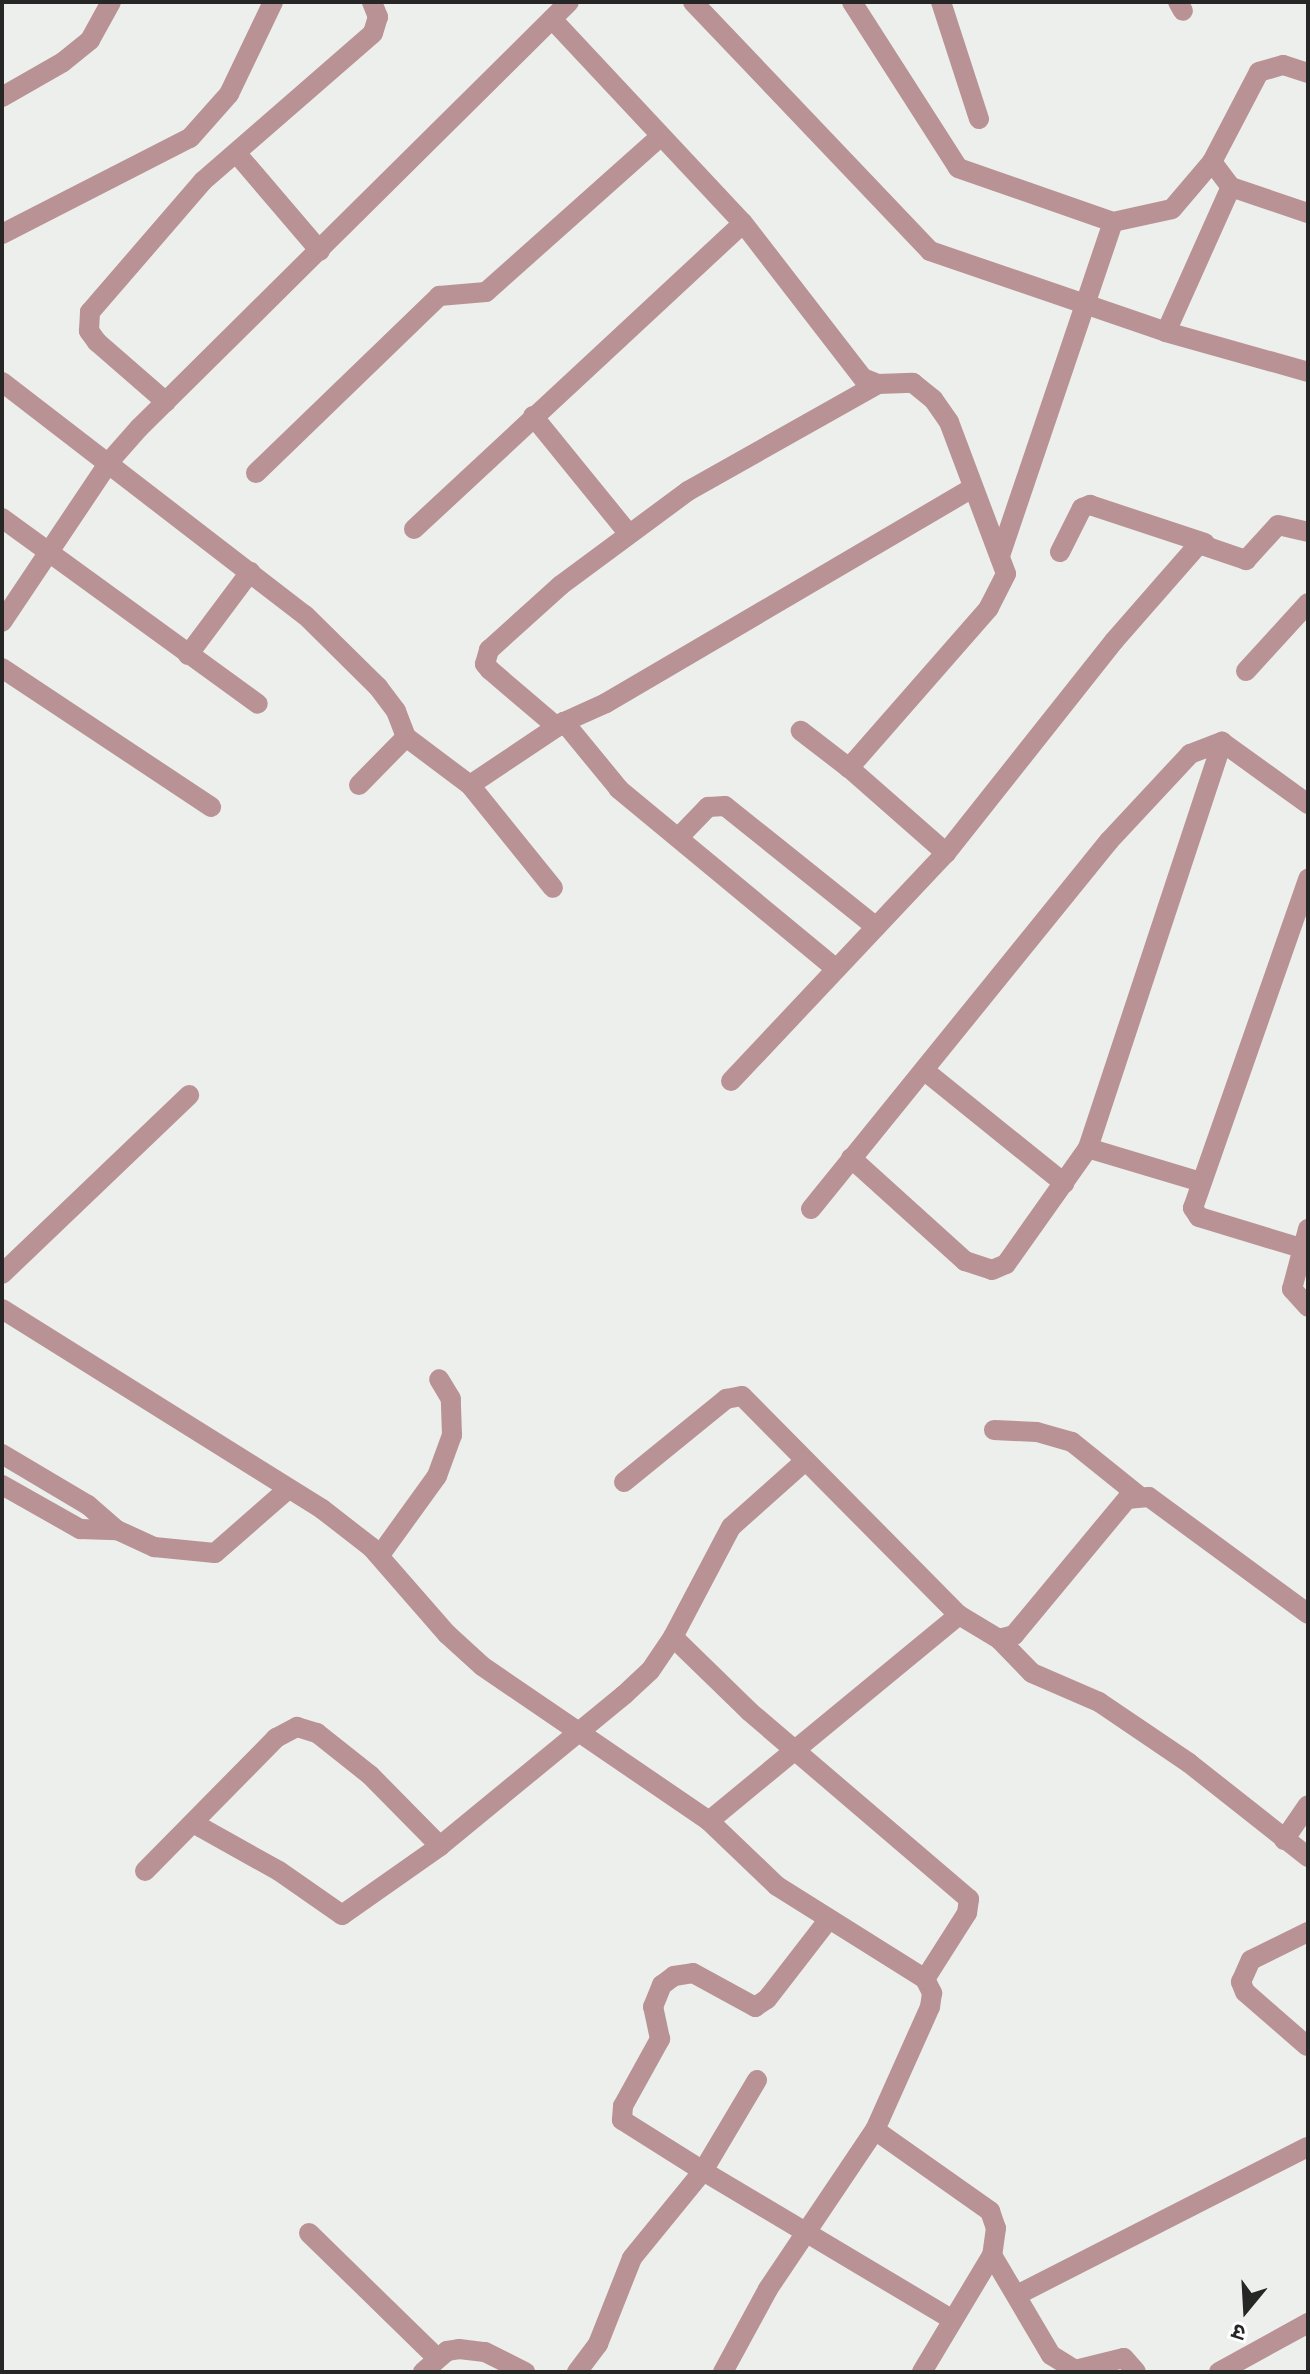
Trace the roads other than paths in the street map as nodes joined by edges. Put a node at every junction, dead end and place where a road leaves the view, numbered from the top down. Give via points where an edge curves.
1 (111, 2) edge
2 (273, 2) edge
3 (372, 2) edge
4 (569, 2) edge
5 (693, 2) edge
6 (852, 2) edge
7 (941, 2) edge
8 (552, 19) junction
9 (1308, 73) edge
10 (2, 97) edge
11 (979, 119) dead end
12 (661, 136) junction
13 (238, 155) junction
14 (1212, 162) junction
15 (1231, 187) junction
16 (1308, 213) edge
17 (1113, 222) junction
18 (743, 223) junction
19 (2, 234) edge
20 (320, 251) junction
21 (1085, 303) junction
22 (1166, 332) junction
23 (1308, 372) edge
24 (2, 382) edge
25 (878, 384) junction
26 (166, 402) junction
27 (533, 416) junction
28 (109, 462) junction
29 (256, 473) dead end
30 (973, 488) junction
31 (2, 518) edge
32 (414, 529) dead end
33 (628, 533) junction
34 (1307, 533) edge
35 (1205, 543) junction
36 (1060, 552) dead end
37 (46, 554) junction
38 (1000, 556) junction
39 (250, 572) junction
40 (1308, 603) edge
41 (2, 622) edge
42 (188, 655) junction
43 (2, 668) edge
44 (1246, 671) dead end
45 (258, 704) dead end
46 (560, 724) junction
47 (801, 731) dead end
48 (406, 737) junction
49 (1222, 742) junction
50 (847, 766) junction
51 (359, 785) dead end
52 (470, 785) junction
53 (1308, 804) edge
54 (211, 807) dead end
55 (679, 837) junction
56 (946, 853) junction
57 (1308, 879) edge
58 (553, 888) dead end
59 (876, 927) junction
60 (835, 968) junction
61 (925, 1071) junction
62 (731, 1081) dead end
63 (189, 1095) dead end
64 (1088, 1148) junction
65 (851, 1158) junction
66 (1201, 1182) junction
67 (1064, 1183) junction
68 (811, 1209) dead end
69 (1305, 1239) edge
70 (2, 1274) edge
71 (1308, 1307) edge
72 (2, 1309) edge
73 (439, 1379) dead end
74 (994, 1430) dead end
75 (2, 1454) edge
76 (804, 1462) junction
77 (624, 1482) dead end
78 (2, 1485) edge
79 (288, 1489) junction
80 (1138, 1495) junction
81 (117, 1530) junction
82 (380, 1555) junction
83 (1308, 1614) edge
84 (959, 1615) junction
85 (673, 1637) junction
86 (999, 1639) junction
87 (579, 1733) junction
88 (793, 1749) junction
89 (1308, 1805) edge
90 (709, 1821) junction
91 (193, 1823) junction
92 (1284, 1840) junction
93 (440, 1846) junction
94 (1308, 1857) edge
95 (145, 1871) dead end
96 (829, 1919) junction
97 (1308, 1932) edge
98 (925, 1979) junction
99 (1307, 2046) edge
100 (757, 2080) dead end
101 (875, 2130) junction
102 (1308, 2147) edge
103 (703, 2171) junction
104 (807, 2232) junction
105 (309, 2233) dead end
106 (992, 2255) junction
107 (1017, 2295) junction
108 (951, 2319) junction
109 (1308, 2323) edge
110 (430, 2365) edge
111 (525, 2372) edge
112 (577, 2372) edge
113 (723, 2372) edge
114 (922, 2372) edge
115 (1136, 2372) edge
116 (1219, 2372) edge

1 - 10 street via 90,40
2 - 19 street via 229,94 190,138
3 - 13 street via 378,17 373,33
4 - 8 street
5 - 21 street via 930,251
6 - 17 street via 958,168
7 - 11 street
8 - 12 street
8 - 20 street
9 - 14 street via 1283,65 1259,72
12 - 18 street
12 - 29 street via 486,292 439,296
13 - 20 street
13 - 26 street via 203,181 90,312 89,331 97,342
14 - 15 street
14 - 17 street via 1172,209
15 - 16 street
15 - 22 street
17 - 21 street
18 - 25 street via 855,368
18 - 27 street
20 - 26 street
21 - 22 street
21 - 38 street
22 - 23 street
24 - 28 street
25 - 30 street via 913,383 925,390 949,422
25 - 33 street via 764,445
26 - 28 street
27 - 32 street
27 - 33 street
28 - 37 street
28 - 39 street
30 - 38 street
30 - 46 street via 606,703
31 - 37 street
33 - 46 street via 561,585 485,657 490,670
34 - 35 street via 1278,525 1246,560
35 - 36 street via 1090,505 1082,508
35 - 56 street via 1114,641
37 - 41 street
37 - 42 street
38 - 50 street via 1006,574 989,608
39 - 42 street
39 - 48 street via 305,615 378,687
40 - 44 street
42 - 45 street
43 - 54 street
46 - 52 street
46 - 55 street via 607,778
47 - 50 street
48 - 51 street
48 - 52 street
49 - 53 street
49 - 61 street via 1190,754 1109,841
49 - 64 street
50 - 56 street
52 - 58 street
55 - 59 street via 708,807 725,806
55 - 60 street
56 - 59 street
57 - 66 street
59 - 60 street
60 - 62 street
61 - 65 street
61 - 67 street
63 - 70 street
64 - 66 street
64 - 67 street
65 - 67 street via 978,1269 1006,1264
65 - 68 street
66 - 69 street via 1193,1208 1199,1217
69 - 71 street via 1292,1289
72 - 79 street
73 - 82 street via 451,1399 452,1435 437,1476
74 - 80 street via 1037,1432 1072,1442
75 - 81 street via 88,1505
76 - 77 street via 747,1400 734,1394
76 - 84 street
76 - 85 street via 731,1527
78 - 81 street via 80,1529
79 - 81 street via 215,1553 154,1547
79 - 82 street
80 - 83 street via 1149,1497
80 - 86 street via 1118,1506 1014,1635
82 - 87 street via 460,1647
84 - 86 street
84 - 88 street
85 - 87 street via 650,1671
85 - 88 street
86 - 92 street via 1032,1673 1099,1702 1189,1763
87 - 90 street
87 - 93 street
88 - 90 street
88 - 98 street via 969,1899 967,1913
89 - 92 street
90 - 96 street via 777,1886
91 - 93 street via 279,1871 342,1915
91 - 93 street via 276,1738 289,1729 304,1728 370,1775
91 - 95 street
92 - 94 street
96 - 98 street
96 - 103 street via 767,1999 755,2007 693,1973 674,1976 657,1994 653,2007 660,2039 623,2106 622,2120
97 - 99 street via 1251,1960 1241,1982 1245,1992
98 - 101 street via 932,1993 930,2007
100 - 103 street
101 - 104 street
101 - 106 street via 990,2211 996,2228
102 - 107 street
103 - 104 street
103 - 112 street via 632,2258 598,2344
104 - 108 street
104 - 113 street
105 - 110 street
106 - 107 street
106 - 108 street
107 - 115 street via 1045,2347 1062,2364 1075,2370 1124,2358
108 - 114 street
109 - 116 street
110 - 111 street via 447,2351 474,2350

